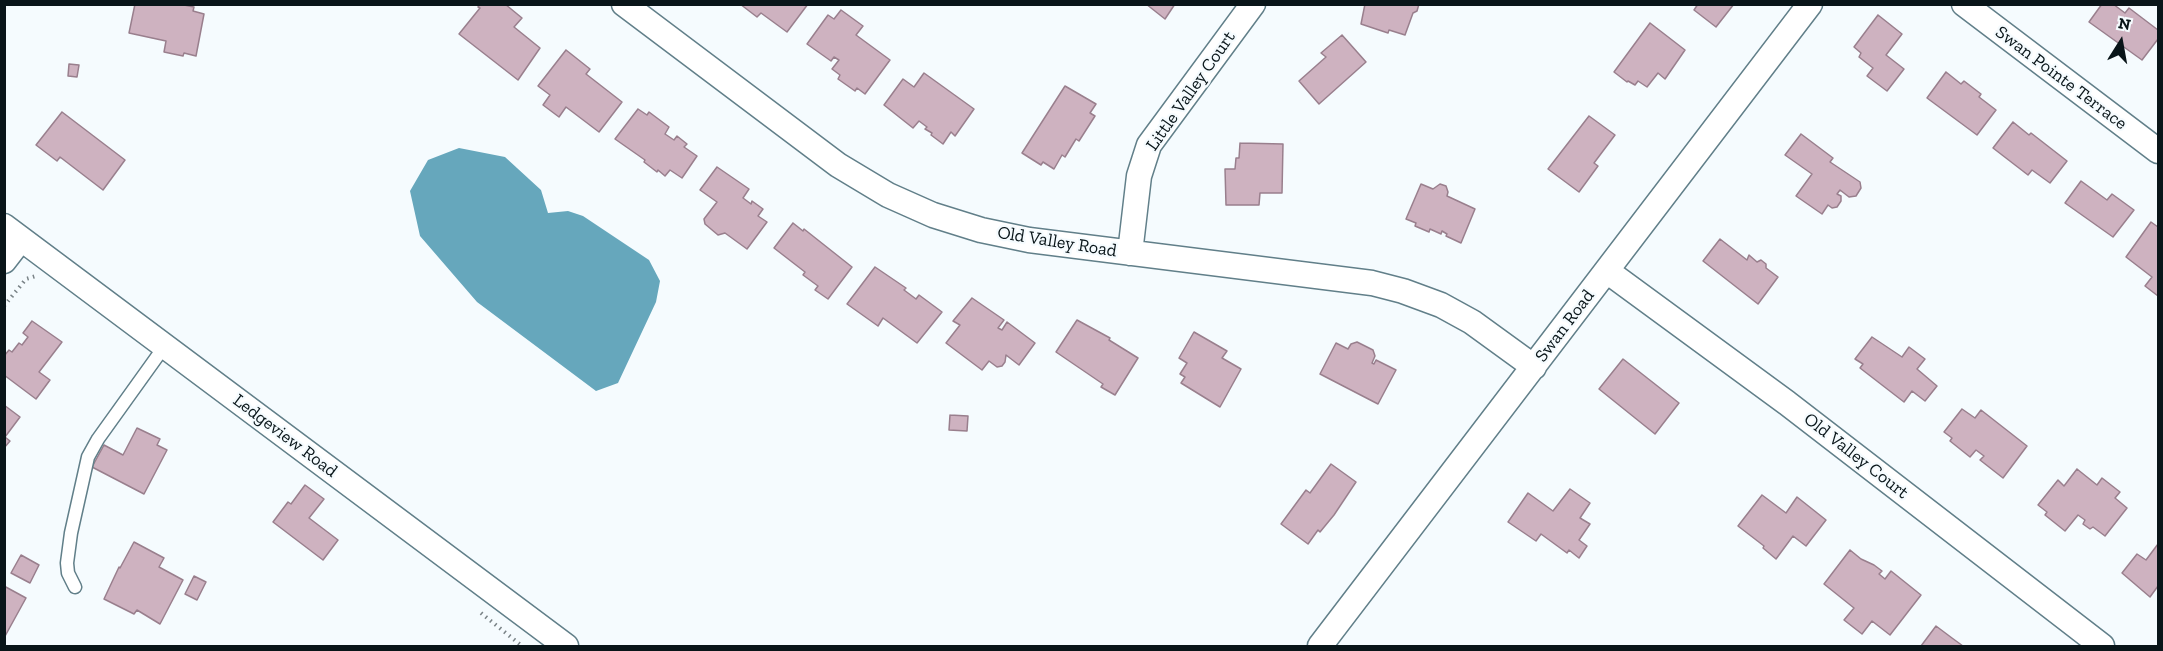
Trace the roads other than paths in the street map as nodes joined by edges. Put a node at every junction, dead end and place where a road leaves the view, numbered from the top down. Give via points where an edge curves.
1 (624, 4) edge
2 (1253, 4) edge
3 (1810, 4) edge
4 (1964, 4) edge
5 (2158, 151) edge
6 (13, 233) edge
7 (1130, 253) junction
8 (4, 261) edge
9 (1607, 271) junction
10 (164, 347) junction
11 (1534, 367) junction
12 (75, 587) dead end
13 (566, 646) edge
14 (1320, 646) edge
15 (2102, 646) edge

1 - 7 street, Old Valley Road via 838,165 888,195 981,230
2 - 7 street, Little Valley Court via 1149,145 1139,176
3 - 9 street, Swan Road
4 - 5 street, Swan Pointe Terrace
6 - 8 street
6 - 10 street, Ledgeview Road
7 - 11 street, Old Valley Road via 1372,283 1403,291 1472,322
9 - 11 street, Swan Road
9 - 15 street, Old Valley Court via 1787,403
10 - 12 lane via 88,457 67,563
10 - 13 street, Ledgeview Road
11 - 14 street, Swan Road

